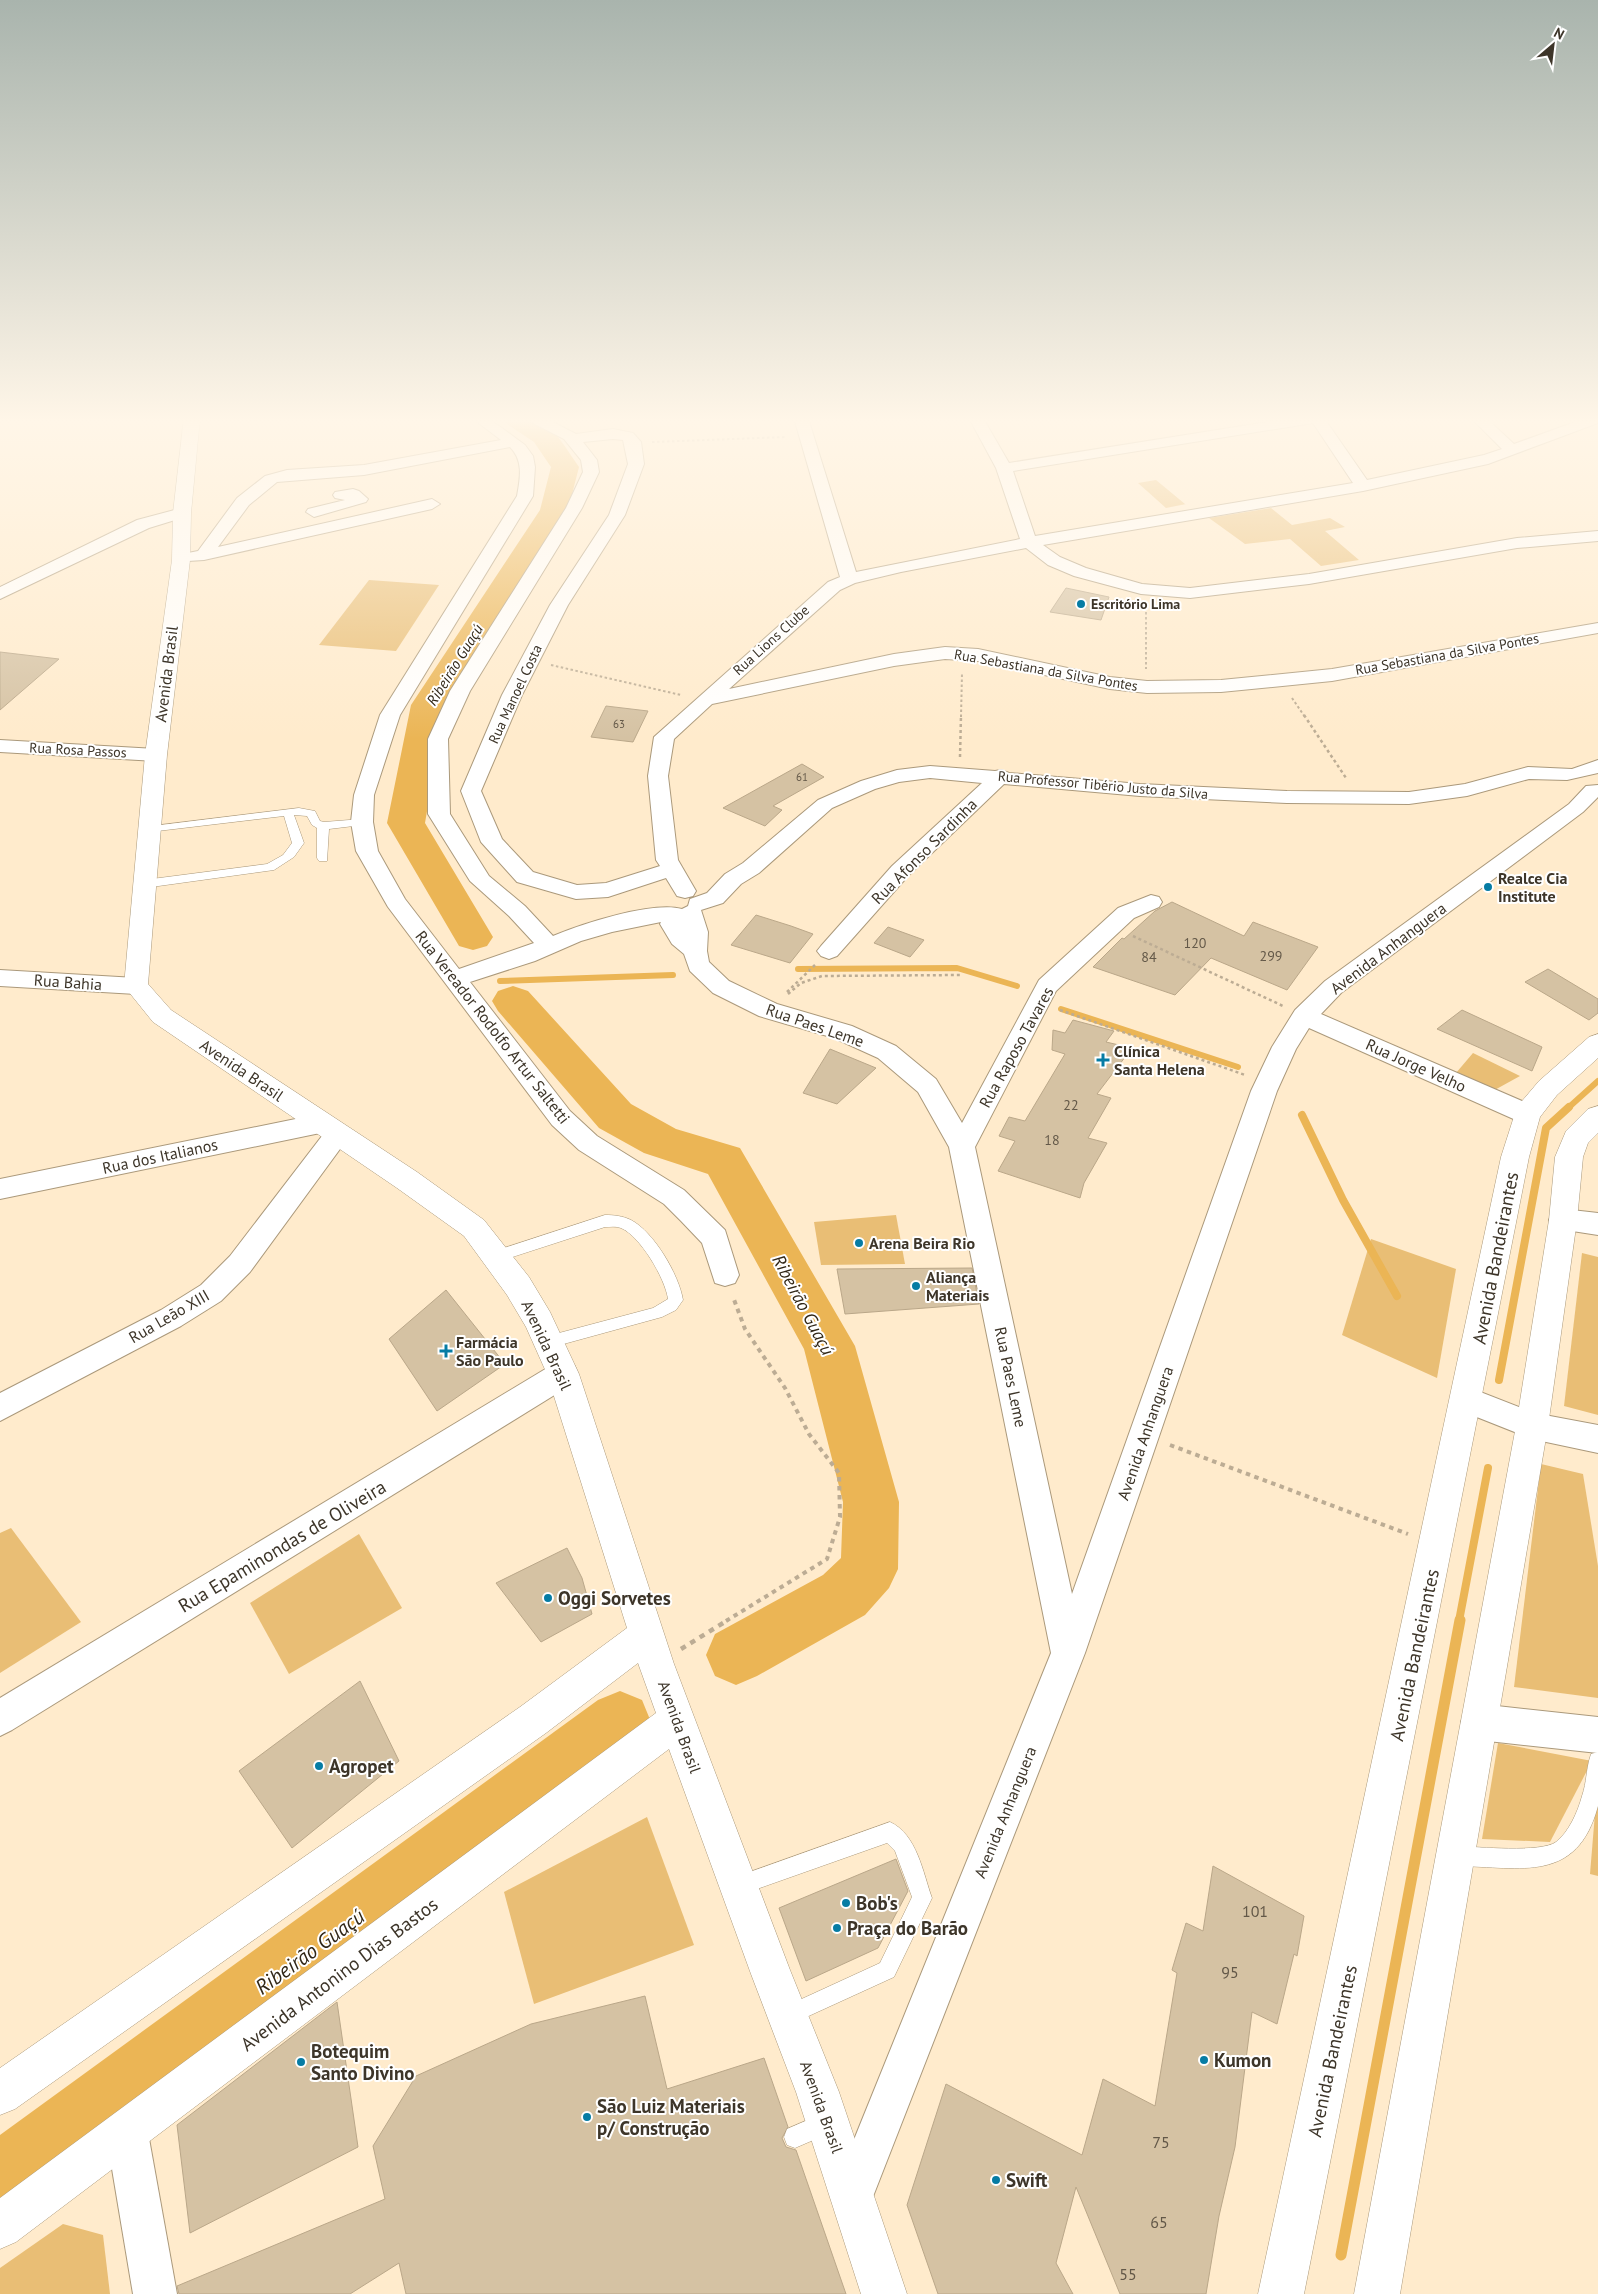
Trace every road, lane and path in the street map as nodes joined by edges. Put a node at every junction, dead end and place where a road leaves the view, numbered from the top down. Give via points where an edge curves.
1 (141, 525) edge
2 (182, 525) edge
3 (225, 525) edge
4 (338, 525) edge
5 (507, 525) edge
6 (563, 525) edge
7 (610, 525) edge
8 (833, 525) edge
9 (1023, 525) edge
10 (1130, 525) edge
11 (238, 530) dead end
12 (218, 533) junction
13 (1598, 536) edge
14 (1029, 542) junction
15 (204, 555) junction
16 (181, 560) junction
17 (849, 579) junction
18 (1146, 589) junction
19 (0, 594) edge
20 (1598, 628) edge
21 (1146, 651) dead end
22 (962, 655) junction
23 (530, 660) junction
24 (1280, 681) junction
25 (704, 700) junction
26 (0, 746) edge
27 (156, 755) junction
28 (960, 774) junction
29 (1001, 776) junction
30 (1586, 779) edge
31 (1359, 797) junction
32 (288, 813) junction
33 (362, 822) junction
34 (323, 826) junction
35 (149, 829) junction
36 (323, 858) dead end
37 (663, 867) junction
38 (144, 884) junction
39 (680, 902) junction
40 (1151, 902) dead end
41 (1111, 926) junction
42 (548, 945) junction
43 (830, 951) joint
44 (961, 975) dead end
45 (0, 978) edge
46 (453, 979) junction
47 (136, 986) junction
48 (1038, 1002) junction
49 (768, 1010) junction
50 (1304, 1016) junction
51 (1598, 1043) edge
52 (1267, 1082) junction
53 (1527, 1114) junction
54 (1598, 1116) edge
55 (329, 1129) junction
56 (962, 1147) junction
57 (0, 1189) edge
58 (1563, 1220) junction
59 (1598, 1224) edge
60 (497, 1256) junction
61 (725, 1275) joint
62 (548, 1342) junction
63 (563, 1374) junction
64 (1465, 1399) junction
65 (0, 1408) edge
66 (1532, 1426) junction
67 (1144, 1436) junction
68 (1598, 1439) edge
69 (1437, 1545) junction
70 (651, 1649) junction
71 (1068, 1653) junction
72 (0, 1718) edge
73 (677, 1720) junction
74 (1479, 1722) junction
75 (1598, 1735) edge
76 (1598, 1761) edge
77 (1456, 1856) junction
78 (738, 1886) junction
79 (789, 2015) junction
80 (0, 2094) edge
81 (127, 2133) junction
82 (853, 2194) junction
83 (0, 2226) edge
84 (154, 2294) edge
85 (884, 2294) edge
86 (1281, 2294) edge
87 (1377, 2294) edge

1 - 19 street
2 - 16 main road, Avenida Brasil
3 - 12 street
4 - 15 street
5 - 33 street, Rua Vereador Rodolfo Artur Saltetti via 390,716 372,764 364,795
6 - 42 street via 460,691 438,739 439,814 481,881 517,911
7 - 23 street, Rua Manoel Costa via 559,604
8 - 17 street
9 - 14 street
10 - 14 street, Rua Lions Clube
11 - 12 street
12 - 15 street
13 - 18 street via 1517,543 1309,579 1190,593
14 - 17 street, Rua Lions Clube
14 - 18 street via 1054,561 1080,572
15 - 16 street
16 - 27 main road, Avenida Brasil
17 - 25 street, Rua Lions Clube via 826,592
18 - 21 path
20 - 24 street, Rua Sebastiana da Silva Pontes via 1332,675
22 - 24 street, Rua Sebastiana da Silva Pontes via 1146,687
22 - 25 street, Rua Sebastiana da Silva Pontes via 944,653 894,660
22 - 28 path
23 - 25 path
23 - 37 street, Rua Manoel Costa via 471,791 492,842 525,877 576,892 608,890
24 - 31 path
25 - 37 street, Rua Lions Clube via 664,737 658,776
26 - 27 street, Rua Rosa Passos
27 - 35 main road, Avenida Brasil
28 - 29 street, Rua Professor Tibério Justo da Silva
28 - 39 street, Rua Professor Tibério Justo da Silva via 930,772 897,776 825,804 715,898
29 - 31 street, Rua Professor Tibério Justo da Silva via 1140,790
29 - 43 street, Rua Afonso Sardinha via 900,871
30 - 31 street, Rua Professor Tibério Justo da Silva via 1504,780 1467,790 1409,798
30 - 50 street, Avenida Anhanguera via 1576,808 1333,986
32 - 34 lane via 311,813 318,825
32 - 35 lane
32 - 38 lane via 298,843 286,860 270,867
33 - 34 lane
33 - 46 street, Rua Vereador Rodolfo Artur Saltetti via 367,851 396,902
34 - 36 lane
35 - 38 main road, Avenida Brasil
37 - 39 street, Rua Lions Clube
38 - 47 main road, Avenida Brasil
39 - 42 street, Rua Professor Tibério Justo da Silva
39 - 49 street, Rua Paes Leme via 671,924 674,932 695,951 698,966 721,987
40 - 41 street, Rua Raposo Tavares via 1126,913
41 - 48 street, Rua Raposo Tavares via 1047,986
41 - 50 path
42 - 46 street, Rua Professor Tibério Justo da Silva
43 - 49 path
44 - 49 path via 811,978
45 - 47 street, Rua Bahia
46 - 61 street, Rua Vereador Rodolfo Artur Saltetti via 561,1118 588,1143 674,1197 715,1238
47 - 55 main road, Avenida Brasil via 162,1016
48 - 52 path
48 - 56 street, Rua Raposo Tavares
49 - 56 street, Rua Paes Leme via 843,1032 887,1052 927,1086
50 - 52 street, Avenida Anhanguera
50 - 53 street, Rua Jorge Velho
51 - 53 main road, Avenida Bandeirantes via 1548,1088
52 - 67 street, Avenida Anhanguera
53 - 64 main road, Avenida Bandeirantes via 1515,1157
54 - 58 main road via 1576,1138 1569,1157
55 - 57 street, Rua dos Italianos
55 - 60 main road, Avenida Brasil via 474,1228
55 - 65 street, Rua Leão XIII via 240,1264 211,1293 171,1318
56 - 71 street, Rua Paes Leme
58 - 59 street
58 - 66 main road
60 - 62 main road, Avenida Brasil via 527,1300
60 - 62 lane via 616,1220 642,1237 673,1284 676,1300 657,1313
61 - 70 path via 745,1328 785,1388 809,1434 840,1473 840,1517 827,1559
62 - 63 main road, Avenida Brasil
63 - 70 main road, Avenida Brasil
63 - 72 street, Rua Epaminondas de Oliveira
64 - 66 street
64 - 69 main road, Avenida Bandeirantes
66 - 68 street
66 - 74 main road
67 - 69 path
67 - 71 street, Avenida Anhanguera
69 - 86 main road, Avenida Bandeirantes
70 - 73 main road, Avenida Brasil
70 - 80 main road via 533,1720
71 - 82 street, Avenida Anhanguera
73 - 78 main road, Avenida Brasil
73 - 81 main road, Avenida Antonino Dias Bastos
74 - 75 street
74 - 77 main road
76 - 77 lane via 1592,1796 1576,1836 1562,1850 1541,1858
77 - 87 main road
78 - 79 main road, Avenida Brasil
78 - 79 lane via 890,1832 903,1845 922,1898 887,1970
79 - 82 main road, Avenida Brasil via 811,2130
81 - 83 main road, Avenida Antonino Dias Bastos
81 - 84 street
82 - 85 main road, Avenida Brasil

